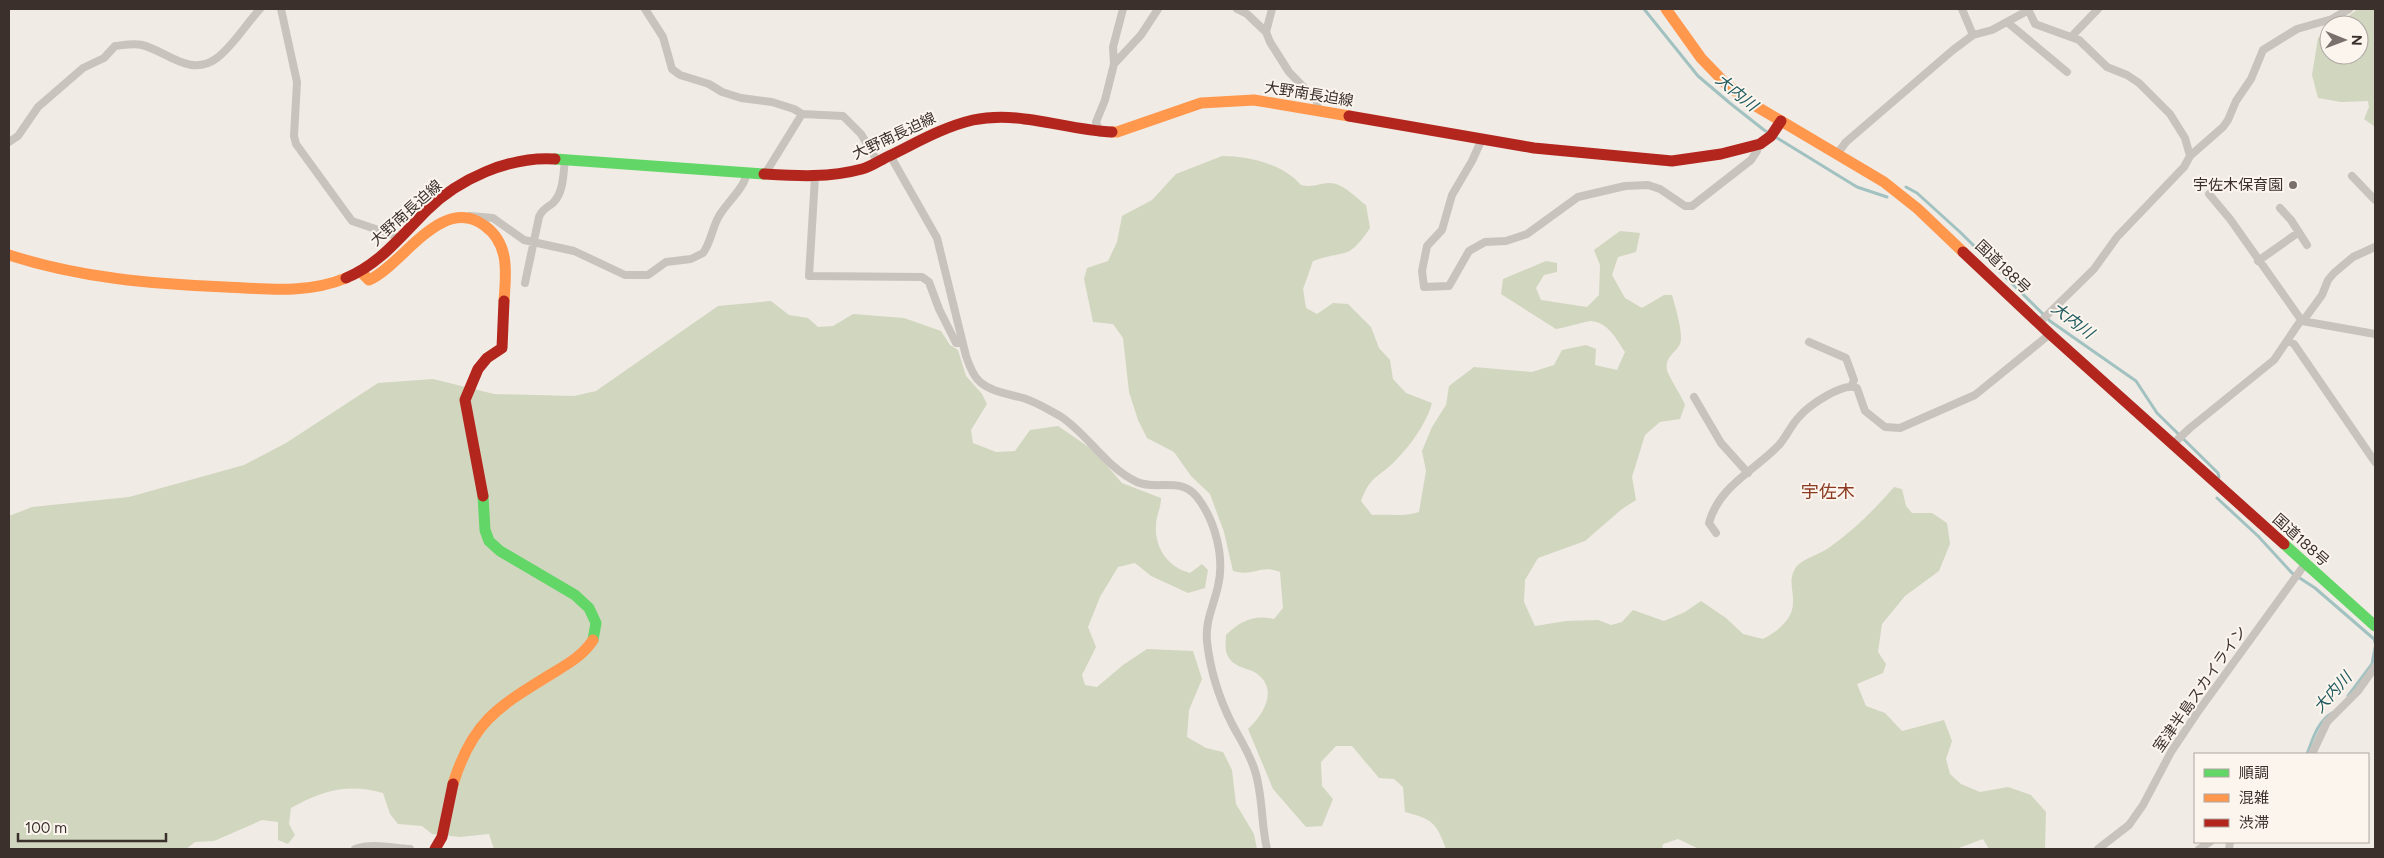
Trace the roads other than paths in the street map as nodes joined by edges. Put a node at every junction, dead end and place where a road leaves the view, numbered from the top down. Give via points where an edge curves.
1 (260, 9) edge
2 (281, 9) edge
3 (646, 9) edge
4 (1123, 9) edge
5 (1158, 9) edge
6 (1237, 9) edge
7 (1272, 9) edge
8 (1666, 9) edge
9 (1962, 9) edge
10 (2098, 9) edge
11 (2349, 9) edge
12 (2028, 10) edge
13 (2007, 22) junction
14 (1266, 32) junction
15 (1974, 36) junction
16 (2071, 37) junction
17 (1114, 64) junction
18 (2067, 72) dead end
19 (1318, 110) junction
20 (802, 114) junction
21 (1778, 125) junction
22 (1100, 133) junction
23 (1482, 139) junction
24 (9, 142) edge
25 (1758, 145) junction
26 (1837, 154) junction
27 (2190, 156) junction
28 (891, 157) junction
29 (565, 160) junction
30 (878, 162) junction
31 (747, 172) junction
32 (765, 174) junction
33 (2352, 176) dead end
34 (815, 177) junction
35 (2209, 194) dead end
36 (2375, 200) edge
37 (2280, 208) dead end
38 (464, 218) junction
39 (2299, 232) junction
40 (399, 240) junction
41 (534, 242) junction
42 (2307, 245) dead end
43 (2375, 247) edge
44 (9, 255) edge
45 (2258, 261) junction
46 (360, 271) junction
47 (525, 283) dead end
48 (2302, 320) junction
49 (2038, 323) junction
50 (2050, 334) junction
51 (2375, 334) edge
52 (2288, 341) junction
53 (1809, 342) dead end
54 (962, 343) junction
55 (1852, 385) junction
56 (1694, 397) dead end
57 (2173, 444) junction
58 (2375, 462) edge
59 (1748, 473) junction
60 (1716, 533) dead end
61 (2305, 564) junction
62 (2375, 626) edge
63 (2375, 667) edge
64 (2312, 753) edge
65 (355, 849) edge
66 (410, 849) edge
67 (435, 849) edge
68 (1267, 849) edge
69 (2098, 849) edge

1 - 24 street via 223,52 207,62 182,64 140,44 115,46 104,58 83,68 38,107 18,136
2 - 40 street via 297,82 296,144 352,220
3 - 20 street via 664,36 672,68 680,76 741,98 772,102
4 - 17 street via 1113,47
5 - 17 street via 1133,45 1118,56
6 - 14 street
7 - 14 street
8 - 21 main road, 国道188号 via 1701,58 1726,84
9 - 15 street
10 - 16 street
11 - 27 street via 2332,19 2297,29 2263,50 2228,120
12 - 13 street
12 - 16 street via 2035,24
13 - 15 street
13 - 18 street
14 - 19 street via 1289,72 1317,101
15 - 26 street via 1893,101 1846,142
16 - 27 street via 2079,40 2107,67 2127,75 2152,94 2180,129
17 - 22 street via 1096,122
19 - 22 main road, 大野南長迫線 via 1254,100 1201,104 1117,132
19 - 23 main road, 大野南長迫線
20 - 30 street via 843,116 862,134
20 - 32 street
21 - 25 main road, 大野南長迫線 via 1768,139
21 - 26 main road, 国道188号
22 - 28 main road, 大野南長迫線 via 1034,119 994,117 949,127
23 - 25 main road, 大野南長迫線 via 1553,150 1672,161 1688,161
23 - 25 street via 1452,195 1442,230 1427,246 1422,271 1424,287 1449,286 1469,251 1485,242 1506,241 1527,234 1578,197 1605,189 1648,185 1685,206 1692,206 1751,160
26 - 49 main road, 国道188号 via 1884,182 1918,208
27 - 49 street via 2184,167 2117,237 2094,269
28 - 30 main road, 大野南長迫線
28 - 54 street via 937,238
29 - 31 main road, 大野南長迫線
29 - 40 main road, 大野南長迫線 via 526,161 491,170 466,181 435,202
29 - 41 street via 562,187 538,217
30 - 34 main road, 大野南長迫線 via 843,173
31 - 32 main road, 大野南長迫線
31 - 41 street via 742,186 718,216 703,253 691,259 666,262 648,275 625,275 574,251
32 - 34 main road, 大野南長迫線
33 - 36 street
34 - 54 street via 809,276 922,277 929,282 950,335 956,343
35 - 45 street
37 - 39 street
38 - 41 street via 494,218 516,236
38 - 46 main road via 450,219 434,228 378,276 369,280
38 - 67 main road via 484,224 494,233 506,264 502,348 476,371 468,385 465,400 488,540 500,552 545,574 580,600 591,610 596,628 592,640 576,658 494,711 474,734 449,796 444,831
39 - 42 street
39 - 45 street
40 - 46 main road, 大野南長迫線
41 - 47 street
43 - 48 street via 2353,257 2334,272 2322,295
44 - 46 main road, 大野南長迫線 via 97,279 202,286 312,287 334,283
45 - 48 street
48 - 51 street
48 - 52 street
49 - 50 main road, 国道188号
50 - 55 street via 1975,395 1900,428 1886,428 1865,411 1857,388
50 - 57 main road, 国道188号
52 - 57 street via 2274,360
52 - 58 street via 2294,344
53 - 55 street via 1846,358 1854,380
54 - 68 street via 973,373 980,382 1060,416 1128,477 1140,483 1176,484 1187,488 1204,508 1217,539 1220,571 1208,621 1211,663 1222,701 1256,773
55 - 59 street via 1844,386 1800,414 1780,443
56 - 59 street via 1721,443
57 - 61 main road, 国道188号
59 - 60 street via 1722,494 1711,513 1709,523
61 - 62 main road, 国道188号
61 - 69 street, 室津半島スカイライン via 2197,713 2129,825
63 - 64 street via 2358,691 2327,722
65 - 66 street via 363,846

